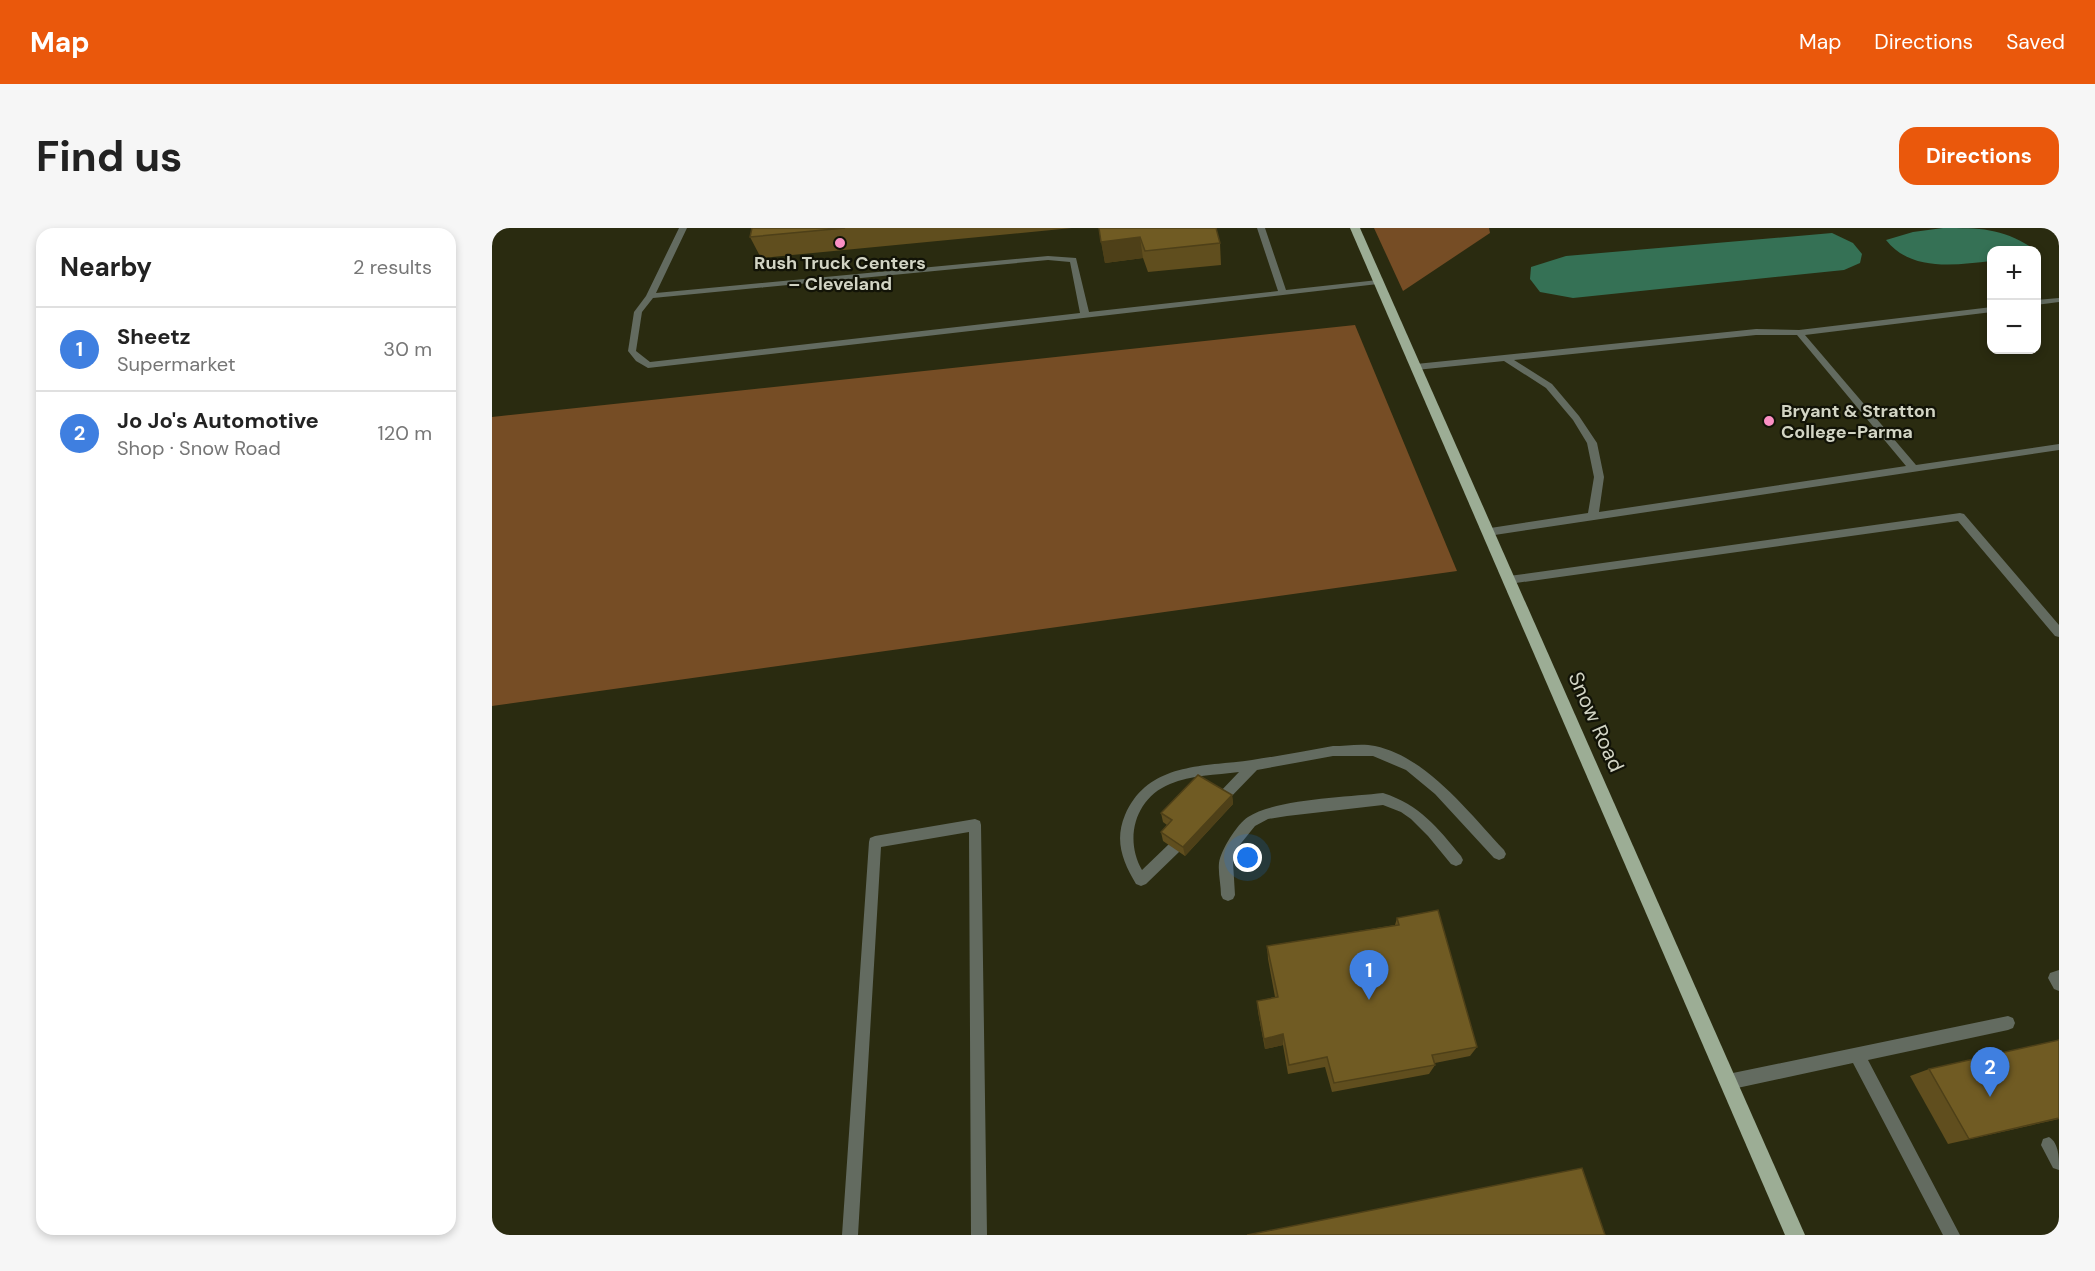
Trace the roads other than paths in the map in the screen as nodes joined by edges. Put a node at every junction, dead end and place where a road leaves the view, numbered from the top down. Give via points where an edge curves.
1 (683, 228) edge
2 (1261, 228) edge
3 (1355, 228) edge
4 (1378, 282) junction
5 (1282, 292) junction
6 (650, 296) junction
7 (2059, 300) edge
8 (2041, 302) edge
9 (1987, 310) edge
10 (1085, 315) junction
11 (1799, 333) junction
12 (1506, 358) junction
13 (1416, 367) junction
14 (2059, 447) edge
15 (1914, 469) junction
16 (1593, 516) junction
17 (1488, 532) junction
18 (1509, 580) junction
19 (2059, 633) edge
20 (1254, 765) junction
21 (1222, 798) edge
22 (1174, 848) edge
23 (1499, 854) dead end
24 (1456, 860) dead end
25 (1228, 895) dead end
26 (2059, 976) edge
27 (2059, 984) edge
28 (2008, 1023) dead end
29 (1857, 1055) junction
30 (1728, 1082) junction
31 (2049, 1145) edge
32 (2059, 1162) edge
33 (850, 1235) edge
34 (979, 1235) edge
35 (1795, 1235) edge
36 (1952, 1235) edge

1 - 6 lane
2 - 5 lane
3 - 4 main road, Snow Road
4 - 5 lane
4 - 13 main road, Snow Road
5 - 10 lane
6 - 10 lane via 1048,258 1073,260
6 - 10 lane via 638,312 632,351 648,364
7 - 8 lane
9 - 11 lane
11 - 12 lane via 1756,332
11 - 15 lane
12 - 13 lane
12 - 16 lane via 1549,386 1592,443 1599,477
13 - 17 main road, Snow Road
14 - 15 lane
15 - 16 lane
16 - 17 lane
17 - 18 main road, Snow Road
18 - 19 lane via 1960,517
18 - 30 main road, Snow Road
20 - 21 lane
20 - 22 lane via 1163,781 1144,795 1127,828 1131,864 1141,880
20 - 23 lane via 1333,751 1374,751 1395,758 1439,790
24 - 25 lane via 1434,833 1397,802 1383,799 1287,810 1266,814 1240,832 1226,862
26 - 27 lane via 2055,978
28 - 29 lane
29 - 30 lane
29 - 36 lane
30 - 35 main road, Snow Road
31 - 32 lane
33 - 34 lane via 875,842 975,825

